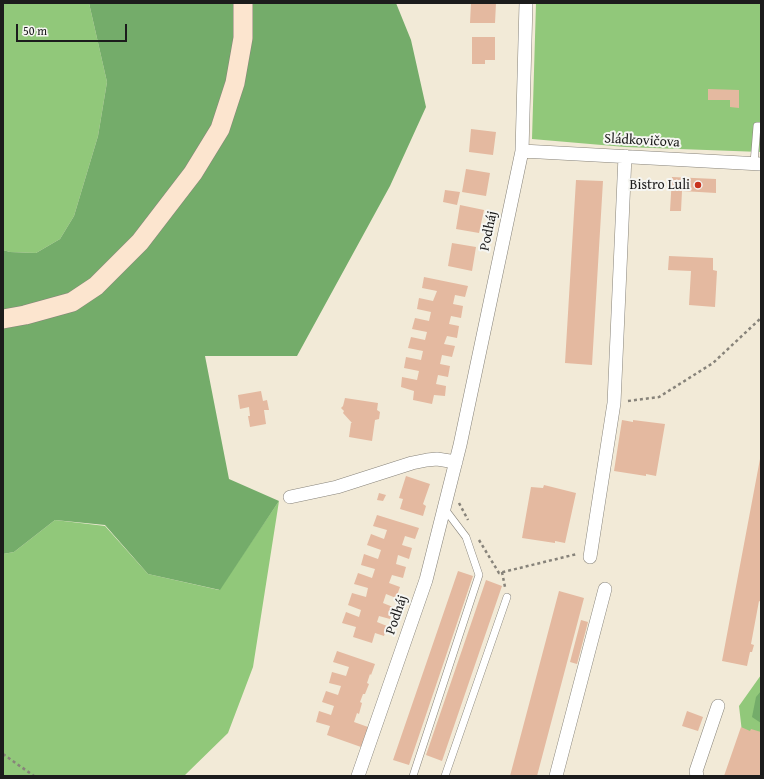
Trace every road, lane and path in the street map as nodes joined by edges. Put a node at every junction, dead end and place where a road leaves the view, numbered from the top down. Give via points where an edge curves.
1 (243, 3) edge
2 (526, 3) edge
3 (761, 126) edge
4 (522, 151) junction
5 (625, 156) junction
6 (757, 163) edge
7 (761, 318) edge
8 (3, 319) edge
9 (614, 403) junction
10 (456, 462) junction
11 (290, 497) dead end
12 (459, 502) dead end
13 (444, 508) junction
14 (472, 526) dead end
15 (480, 540) dead end
16 (577, 554) dead end
17 (590, 557) dead end
18 (502, 572) junction
19 (605, 589) dead end
20 (506, 597) joint
21 (718, 706) dead end
22 (3, 754) edge
23 (34, 776) edge
24 (358, 776) edge
25 (413, 776) edge
26 (445, 776) edge
27 (556, 776) edge
28 (698, 776) edge

1 - 8 street via 243,38 236,84 220,129 193,173 140,242 96,286 72,302
2 - 4 street, Podháj
3 - 6 lane via 757,126
4 - 5 street, Sládkovičova
4 - 10 street, Podháj
5 - 6 street, Sládkovičova
5 - 9 street
7 - 9 path via 713,363 659,397
9 - 17 street
10 - 11 street via 437,459 412,463 337,487
10 - 13 street, Podháj
12 - 14 path
13 - 24 street, Podháj via 426,580
13 - 25 lane via 466,537 479,575
15 - 18 path via 499,573
16 - 18 path
18 - 20 path
19 - 27 street
20 - 26 lane
21 - 28 street via 696,771
22 - 23 path

